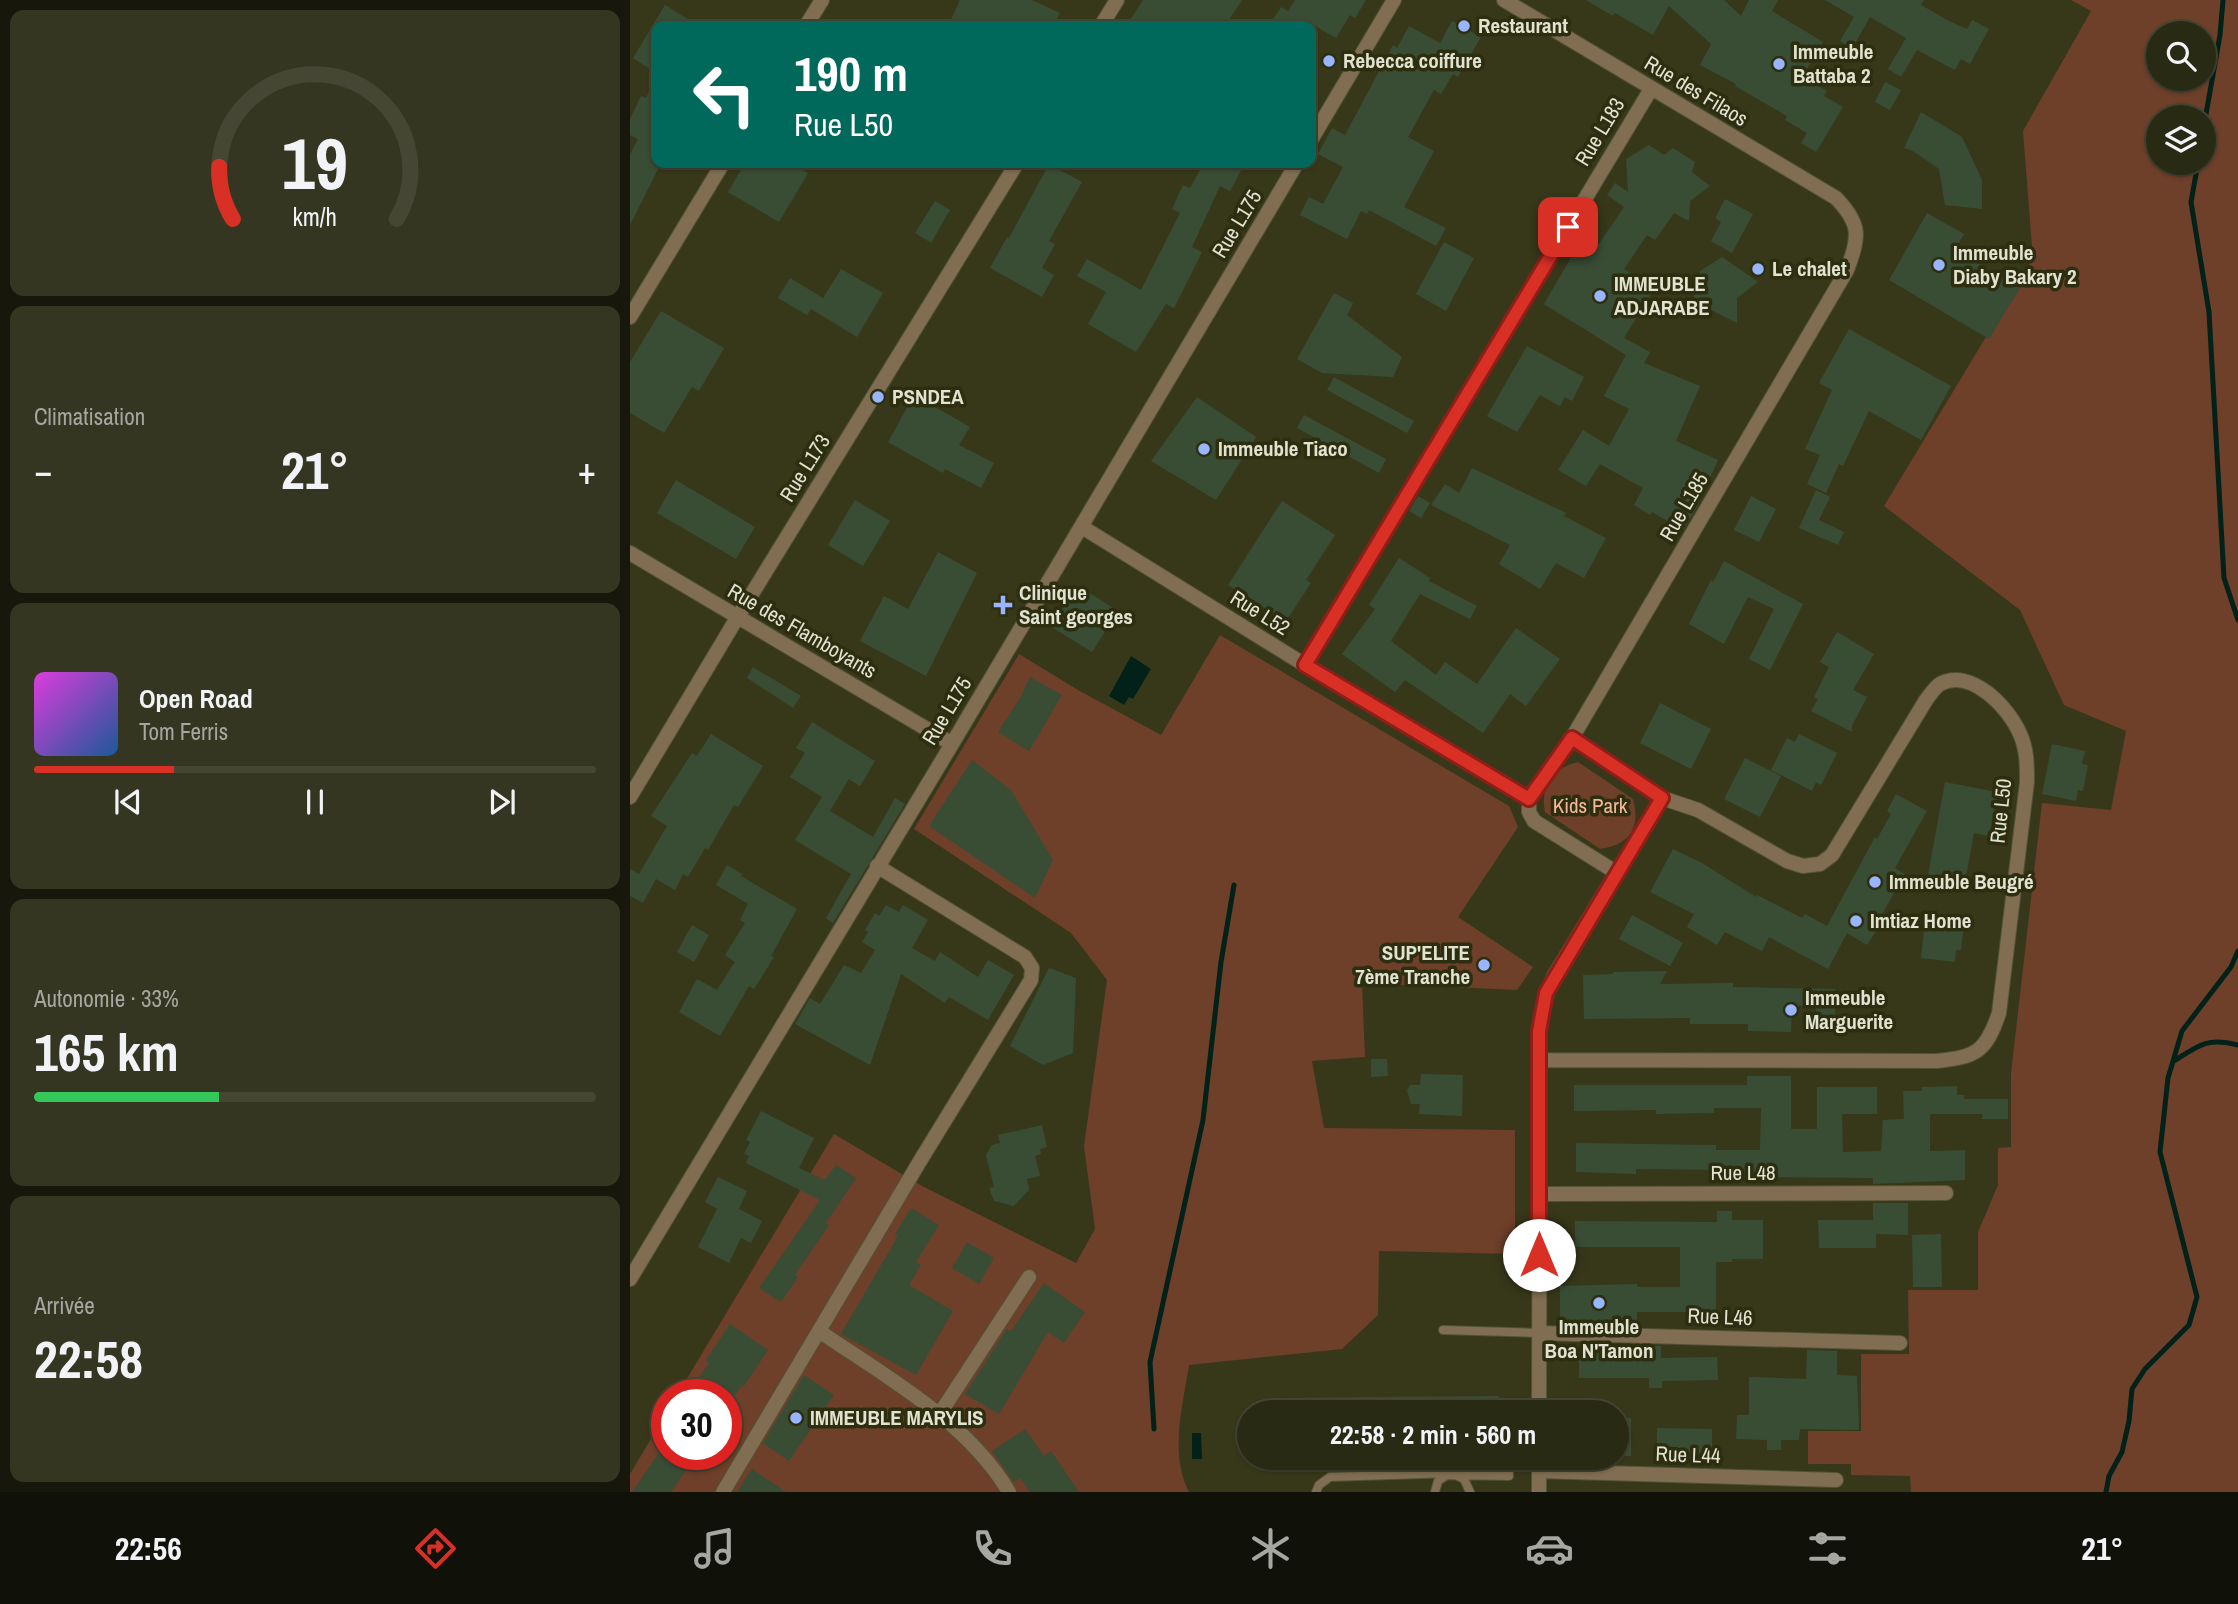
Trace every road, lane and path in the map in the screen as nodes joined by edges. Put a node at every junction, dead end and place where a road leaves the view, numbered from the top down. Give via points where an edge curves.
1 (822, 0) edge
2 (1117, 0) edge
3 (1394, 0) edge
4 (1504, 0) edge
5 (809, 21) edge
6 (1104, 21) edge
7 (1651, 89) junction
8 (1316, 132) edge
9 (720, 168) edge
10 (1014, 168) edge
11 (1294, 168) edge
12 (1857, 227) joint
13 (630, 317) edge
14 (1082, 527) junction
15 (630, 554) edge
16 (737, 618) junction
17 (1305, 665) junction
18 (1572, 738) junction
19 (952, 744) junction
20 (630, 797) edge
21 (1662, 798) junction
22 (1529, 799) junction
23 (877, 866) junction
24 (1617, 873) junction
25 (1540, 1059) junction
26 (1946, 1193) dead end
27 (1540, 1194) junction
28 (1029, 1277) dead end
29 (630, 1279) edge
30 (1443, 1330) dead end
31 (820, 1331) junction
32 (1539, 1333) junction
33 (1900, 1343) dead end
34 (1539, 1400) edge
35 (939, 1415) junction
36 (1629, 1469) edge
37 (1508, 1470) edge
38 (1539, 1470) edge
39 (1836, 1480) dead end
40 (723, 1492) edge
41 (1009, 1492) edge
42 (1316, 1492) edge
43 (1437, 1492) edge
44 (1469, 1492) edge
45 (1539, 1492) edge

1 - 5 street
2 - 6 street
3 - 8 street
4 - 7 street, Rue des Filaos
7 - 12 street, Rue des Filaos via 1836,198
7 - 17 street, Rue L183
9 - 13 street
10 - 16 street, Rue L173
11 - 14 street, Rue L175
12 - 18 street, Rue L185 via 1847,270
14 - 17 street, Rue L52
14 - 19 street, Rue L175
15 - 16 street, Rue des Flamboyants
16 - 19 street, Rue des Flamboyants
16 - 20 street, Rue L173
17 - 22 street, Rue L52
18 - 21 street, Rue L50
18 - 22 street, Rue L185
19 - 23 street, Rue L175
21 - 24 street
21 - 25 street, Rue L50 via 1698,810 1787,861 1820,864 1832,855 1939,684 1969,681 1984,689 2020,732 2027,754 2000,1000 1992,1035 1979,1050 1937,1061
22 - 24 street via 1534,821
23 - 29 street, Rue L175
23 - 31 street via 1025,957 1032,968 1031,980
24 - 25 street via 1546,993 1539,1031
25 - 27 street
26 - 27 street, Rue L48
27 - 32 street
28 - 35 street
30 - 32 lane
31 - 35 street
31 - 40 street
32 - 33 street, Rue L46
32 - 34 street
35 - 41 street via 995,1468
36 - 39 street, Rue L44
37 - 43 lane via 1508,1476 1447,1475 1437,1481
38 - 45 street
42 - 44 lane via 1330,1477 1451,1473 1464,1479
43 - 44 lane via 1441,1483 1452,1477 1465,1482

